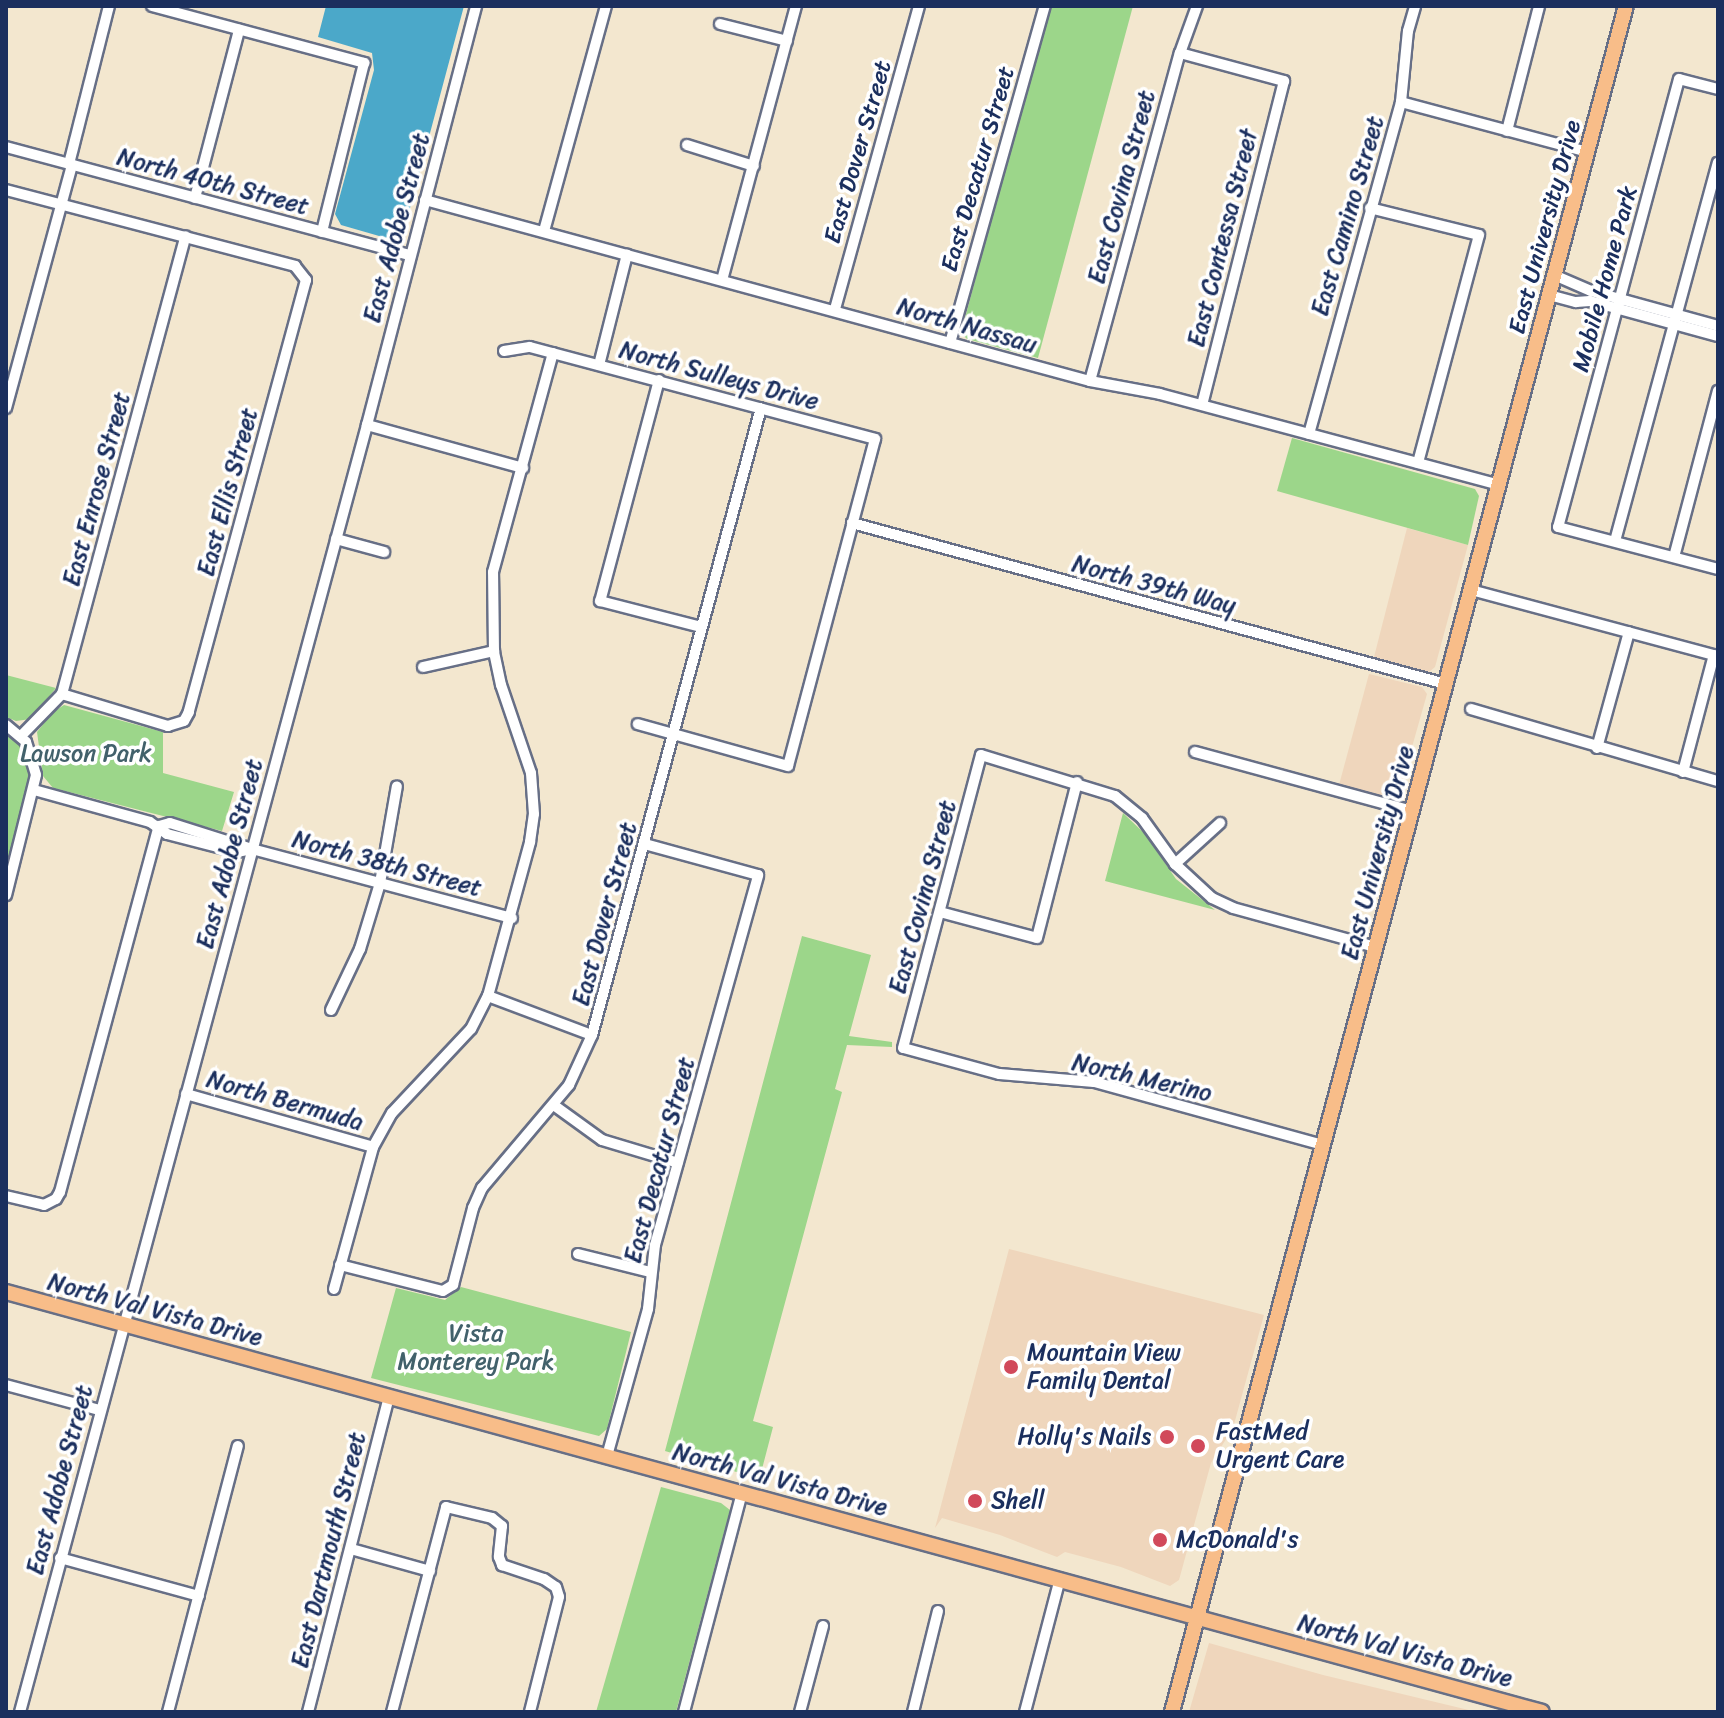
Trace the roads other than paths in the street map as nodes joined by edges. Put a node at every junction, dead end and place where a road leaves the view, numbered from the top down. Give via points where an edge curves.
1 (109, 6) edge
2 (152, 6) edge
3 (476, 6) edge
4 (606, 6) edge
5 (796, 6) edge
6 (919, 6) edge
7 (1045, 6) edge
8 (1197, 6) edge
9 (1415, 6) edge
10 (1539, 6) edge
11 (1626, 6) edge
12 (720, 24) dead end
13 (239, 30) junction
14 (787, 41) junction
15 (1180, 53) junction
16 (1718, 89) edge
17 (1401, 102) junction
18 (1507, 131) junction
19 (687, 145) dead end
20 (6, 147) edge
21 (1587, 152) junction
22 (1718, 163) edge
23 (70, 164) junction
24 (754, 166) junction
25 (6, 190) edge
26 (195, 198) junction
27 (425, 200) junction
28 (61, 204) junction
29 (1370, 208) junction
30 (544, 231) junction
31 (322, 232) junction
32 (186, 236) junction
33 (627, 254) junction
34 (410, 255) junction
35 (1554, 275) junction
36 (722, 280) junction
37 (1549, 295) junction
38 (1620, 304) junction
39 (835, 309) junction
40 (1676, 319) junction
41 (1718, 326) edge
42 (1718, 336) edge
43 (950, 343) junction
44 (504, 351) dead end
45 (553, 353) junction
46 (599, 365) junction
47 (659, 380) junction
48 (1090, 381) junction
49 (1718, 391) edge
50 (1202, 405) junction
51 (6, 408) edge
52 (761, 408) junction
53 (367, 425) junction
54 (1309, 434) junction
55 (1418, 463) junction
56 (523, 468) junction
57 (1499, 485) junction
58 (852, 523) junction
59 (336, 539) junction
60 (1615, 541) junction
61 (384, 552) dead end
62 (1674, 557) junction
63 (1718, 569) edge
64 (1471, 590) junction
65 (701, 627) junction
66 (1629, 632) junction
67 (494, 651) junction
68 (1716, 655) edge
69 (423, 667) dead end
70 (1446, 684) junction
71 (62, 694) junction
72 (1471, 709) dead end
73 (638, 724) dead end
74 (6, 725) edge
75 (673, 735) junction
76 (21, 736) junction
77 (1597, 748) junction
78 (1195, 752) dead end
79 (1683, 772) junction
80 (1718, 781) edge
81 (1077, 782) junction
82 (397, 786) dead end
83 (34, 790) junction
84 (1412, 811) junction
85 (1220, 823) dead end
86 (159, 826) junction
87 (645, 844) junction
88 (252, 849) junction
89 (1175, 864) junction
90 (380, 883) junction
91 (6, 895) edge
92 (940, 912) junction
93 (512, 918) junction
94 (1376, 947) junction
95 (488, 996) junction
96 (331, 1010) dead end
97 (592, 1035) junction
98 (903, 1048) joint
99 (186, 1094) junction
100 (555, 1106) junction
101 (1323, 1145) junction
102 (373, 1147) junction
103 (678, 1163) junction
104 (6, 1196) edge
105 (578, 1254) dead end
106 (340, 1265) junction
107 (650, 1272) junction
108 (334, 1289) dead end
109 (6, 1292) edge
110 (122, 1324) junction
111 (6, 1385) edge
112 (389, 1397) junction
113 (99, 1410) junction
114 (238, 1446) dead end
115 (607, 1456) junction
116 (742, 1493) junction
117 (351, 1549) junction
118 (60, 1558) junction
119 (430, 1571) junction
120 (1060, 1579) junction
121 (199, 1596) junction
122 (938, 1611) dead end
123 (1198, 1617) junction
124 (823, 1626) dead end
125 (20, 1712) edge
126 (168, 1712) edge
127 (308, 1712) edge
128 (392, 1712) edge
129 (530, 1712) edge
130 (684, 1712) edge
131 (800, 1712) edge
132 (913, 1712) edge
133 (1025, 1712) edge
134 (1172, 1712) edge
135 (1542, 1712) edge

1 - 23 street
2 - 13 street
3 - 27 street, East Adobe Street
4 - 30 street
5 - 14 street
6 - 39 street, East Dover Street
7 - 43 street, East Decatur Street
8 - 15 street, East Covina Street
9 - 17 street, East Camino Street
10 - 18 street
11 - 21 main road, East University Drive
12 - 14 street
13 - 26 street
13 - 31 street via 364,63
14 - 24 street
15 - 48 street, East Covina Street
15 - 50 street, East Contessa Street via 1284,81
16 - 38 street, Mobile Home Park via 1679,79
17 - 18 street
17 - 29 street, East Camino Street
18 - 21 street
19 - 24 street
20 - 23 street, North 40th Street
21 - 35 main road, East University Drive
22 - 40 street
23 - 26 street, North 40th Street
23 - 28 street
24 - 36 street
25 - 28 street
26 - 31 street, North 40th Street
27 - 30 street, North Nassau
27 - 34 street, East Adobe Street
28 - 32 street
28 - 51 street
29 - 54 street, East Camino Street
29 - 55 street via 1479,235
30 - 33 street, North Nassau
31 - 34 street, North 40th Street
32 - 71 street, East Enrose Street
32 - 71 street, East Ellis Street via 295,266 306,280 184,721 176,726 156,723
33 - 36 street, North Nassau
33 - 46 street
34 - 53 street, East Adobe Street
35 - 37 main road, East University Drive
35 - 38 street
36 - 39 street, North Nassau
37 - 38 street
37 - 57 main road, East University Drive
38 - 40 street
38 - 60 street, Mobile Home Park via 1558,527
39 - 43 street, North Nassau
40 - 41 street
40 - 42 street
40 - 60 street
43 - 48 street, North Nassau
44 - 45 street, North Sulleys Drive via 530,347
45 - 46 street, North Sulleys Drive
45 - 56 street
46 - 47 street, North Sulleys Drive
47 - 52 street, North Sulleys Drive
47 - 65 street via 600,601
48 - 50 street, North Nassau
49 - 62 street
50 - 54 street, North Nassau
52 - 58 street, North Sulleys Drive via 875,439
52 - 65 street, East Dover Street
53 - 56 street
53 - 59 street, East Adobe Street
54 - 55 street, North Nassau
55 - 57 street, North Nassau
56 - 67 street via 493,572
57 - 64 main road, East University Drive
58 - 70 street, North 39th Way
58 - 75 street via 788,766
59 - 61 street
59 - 88 street, East Adobe Street
60 - 62 street
62 - 63 street
64 - 66 street
64 - 70 main road, East University Drive
65 - 75 street, East Dover Street
66 - 68 street
66 - 77 street
67 - 69 street
67 - 93 street via 534,793 530,842
68 - 79 street
70 - 84 main road, East University Drive
71 - 76 street, East Enrose Street
72 - 77 street
73 - 75 street
74 - 76 street
75 - 87 street, East Dover Street
76 - 83 street via 36,765
77 - 79 street
78 - 84 street
79 - 80 street
81 - 89 street via 1115,796 1142,818
81 - 92 street via 1037,938
81 - 92 street, East Covina Street via 981,755
82 - 90 street
83 - 86 street, North 38th Street
83 - 91 street
84 - 94 main road, East University Drive
85 - 89 street
86 - 88 street, North 38th Street via 167,834
86 - 104 street via 60,1192 52,1202 40,1204
87 - 97 street, East Dover Street
87 - 103 street, East Decatur Street via 758,875
88 - 90 street, North 38th Street
88 - 99 street, East Adobe Street
89 - 94 street via 1212,898 1233,908
90 - 93 street, North 38th Street
90 - 96 street via 360,949
92 - 98 street, East Covina Street
93 - 95 street
94 - 101 main road, East University Drive
95 - 97 street
95 - 102 street via 471,1029 392,1113
97 - 100 street, East Dover Street
98 - 101 street, North Merino via 999,1074 1094,1082
99 - 102 street, North Bermuda
99 - 110 street, East Adobe Street
100 - 103 street via 602,1140
100 - 106 street, East Dover Street via 482,1188 453,1285 443,1291
101 - 123 main road, East University Drive
102 - 106 street
103 - 107 street, East Decatur Street
105 - 107 street
106 - 108 street
107 - 115 street, East Decatur Street via 648,1309
109 - 110 main road, North Val Vista Drive
110 - 112 main road, North Val Vista Drive
110 - 113 street, East Adobe Street
111 - 113 street
112 - 115 main road, North Val Vista Drive
112 - 117 street, East Dartmouth Street
113 - 118 street, East Adobe Street
114 - 121 street
115 - 116 main road, North Val Vista Drive
116 - 120 main road, North Val Vista Drive
116 - 130 street
117 - 119 street
117 - 127 street, East Dartmouth Street
118 - 121 street
118 - 125 street, East Adobe Street
119 - 128 street
119 - 129 street via 446,1507 492,1518 502,1526 502,1565 556,1587 559,1597
120 - 123 main road, North Val Vista Drive
120 - 133 street
121 - 126 street
122 - 132 street
123 - 134 main road, East University Drive
123 - 135 main road, North Val Vista Drive
124 - 131 street

